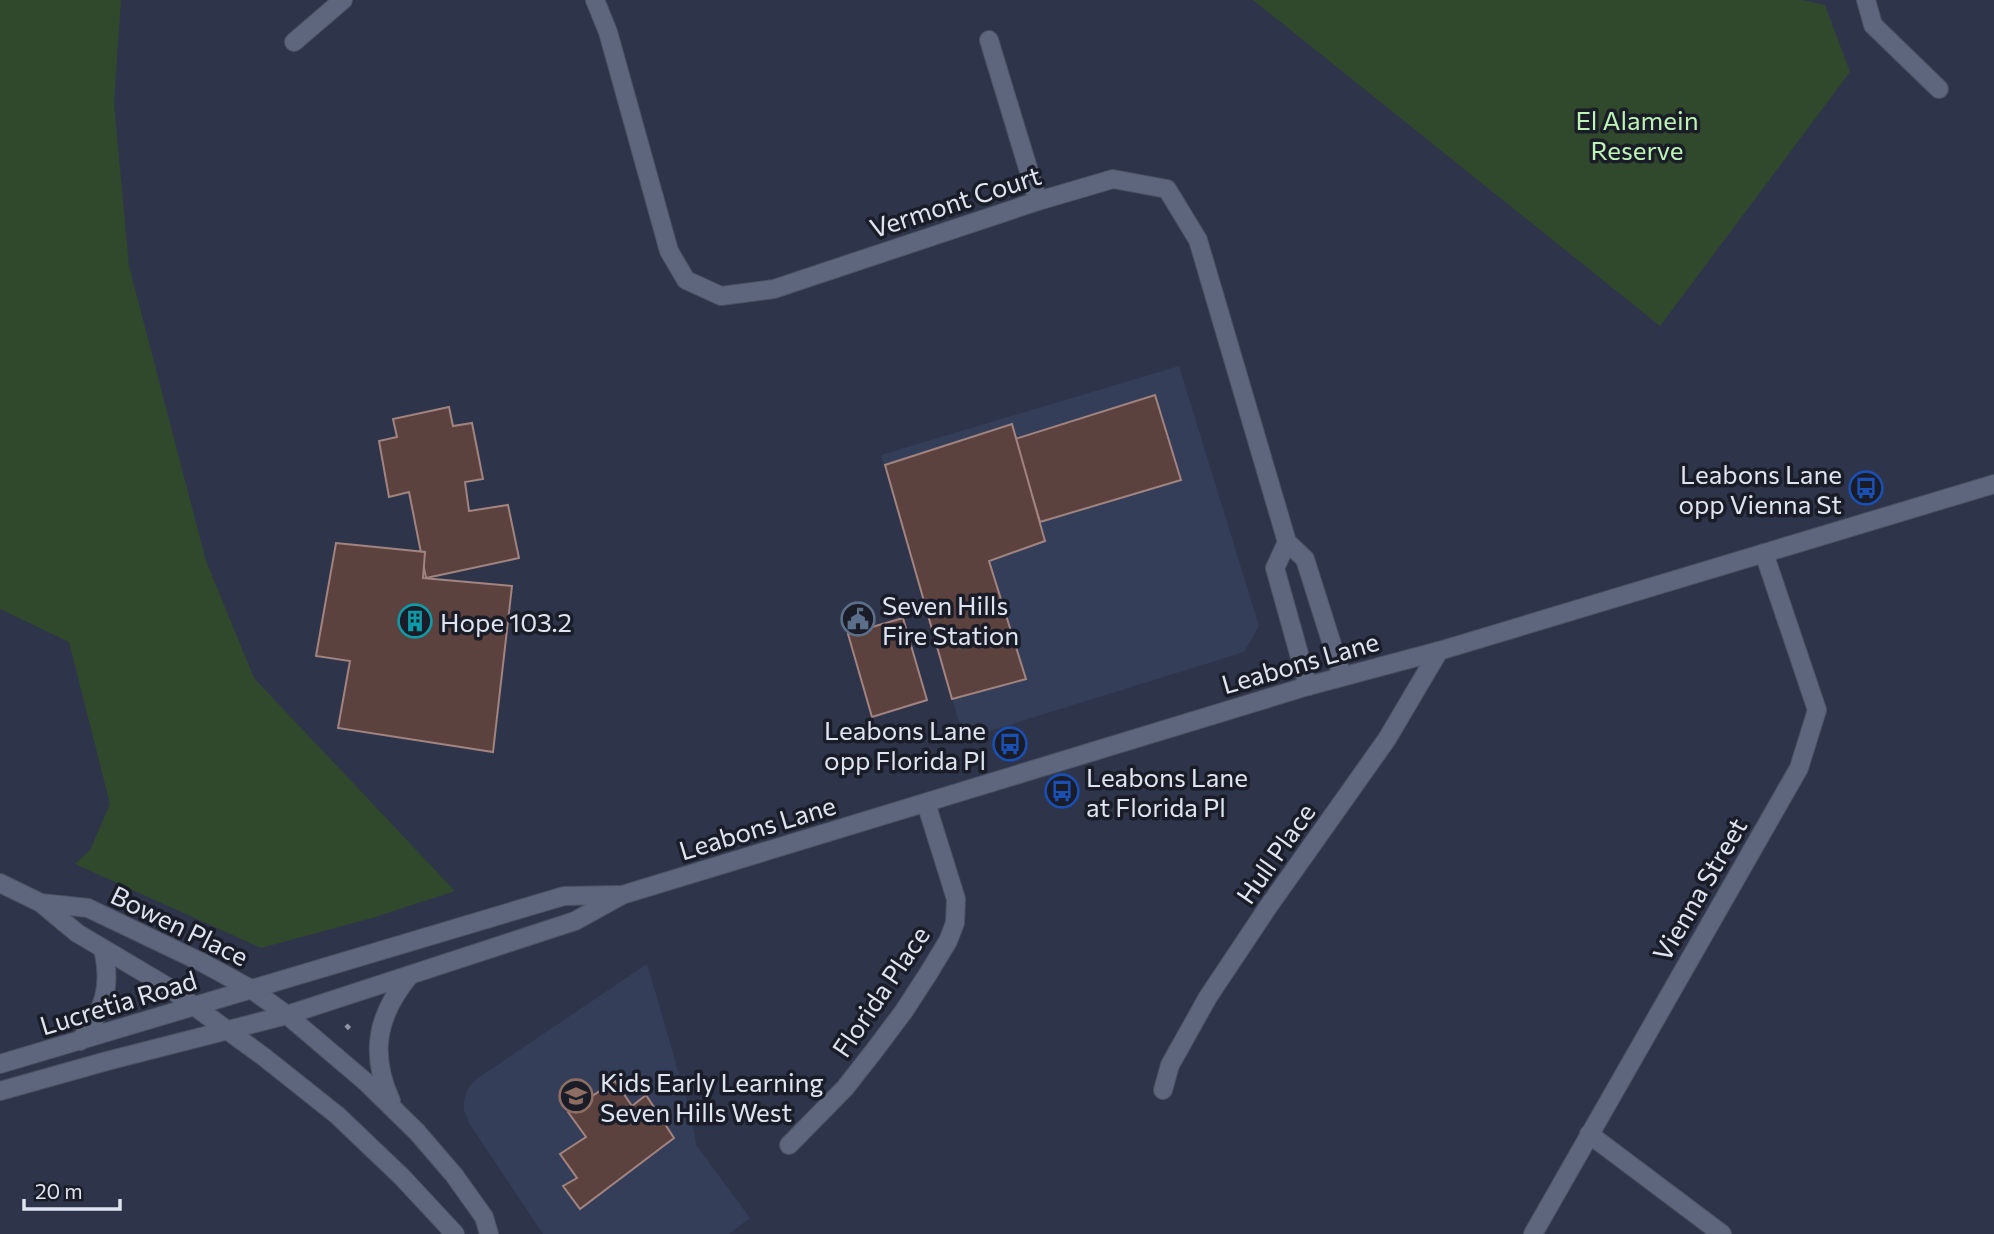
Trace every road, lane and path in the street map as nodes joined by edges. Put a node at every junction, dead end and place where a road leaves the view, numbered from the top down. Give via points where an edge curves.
1 (343, 0) edge
2 (595, 0) edge
3 (1866, 0) edge
4 (989, 40) dead end
5 (294, 42) dead end
6 (1939, 89) dead end
7 (1038, 201) junction
8 (1994, 484) edge
9 (1287, 541) junction
10 (1764, 552) junction
11 (1439, 650) junction
12 (1342, 676) junction
13 (1308, 686) junction
14 (926, 803) junction
15 (0, 883) edge
16 (622, 895) junction
17 (41, 903) junction
18 (103, 949) junction
19 (410, 975) junction
20 (251, 989) junction
21 (196, 1006) junction
22 (287, 1015) junction
23 (346, 1025) dead end
24 (362, 1028) dead end
25 (228, 1030) junction
26 (352, 1031) junction
27 (341, 1034) dead end
28 (80, 1041) junction
29 (0, 1064) edge
30 (1163, 1090) dead end
31 (0, 1091) edge
32 (395, 1110) junction
33 (1589, 1134) junction
34 (789, 1145) dead end
35 (455, 1234) edge
36 (489, 1234) edge
37 (1533, 1234) edge
38 (1722, 1234) edge

1 - 5 street
2 - 7 street, Vermont Court via 669,251 685,279 721,296 774,289
3 - 6 street via 1873,25
4 - 7 street
7 - 9 street, Vermont Court via 1112,179 1167,189 1198,240
8 - 10 street, Leabons Lane
9 - 12 street, Vermont Court via 1305,559
9 - 13 street via 1275,568
10 - 11 street, Leabons Lane
10 - 33 street, Vienna Street via 1817,710 1799,768
11 - 12 street, Leabons Lane
11 - 30 street, Hull Place via 1387,739 1208,998 1170,1065
12 - 13 street, Leabons Lane
13 - 14 street, Leabons Lane
14 - 16 street, Leabons Lane
14 - 34 street, Florida Place via 956,899 955,923 948,941 904,1011 845,1088
15 - 17 street, Bowen Place
16 - 19 street, Leabons Lane via 575,921
16 - 20 street, Leabons Lane via 564,897
17 - 18 street, Bowen Place
17 - 20 street, Bowen Place via 88,908
18 - 21 street, Bowen Place
18 - 28 street via 107,992 95,1022
19 - 22 street, Leabons Lane
19 - 32 street via 390,1003 377,1048 384,1087
20 - 21 street, Lucretia Road
20 - 22 street, Bowen Place
21 - 25 street, Bowen Place
21 - 28 street, Lucretia Road
22 - 25 street, Leabons Lane
22 - 32 street, Bowen Place
23 - 26 path
24 - 26 path
25 - 31 street, Lucretia Road
25 - 35 street, Bowen Place via 337,1115
26 - 27 path
28 - 29 street, Lucretia Road
32 - 36 street, Bowen Place via 454,1175 484,1217
33 - 37 street, Vienna Street
33 - 38 street

